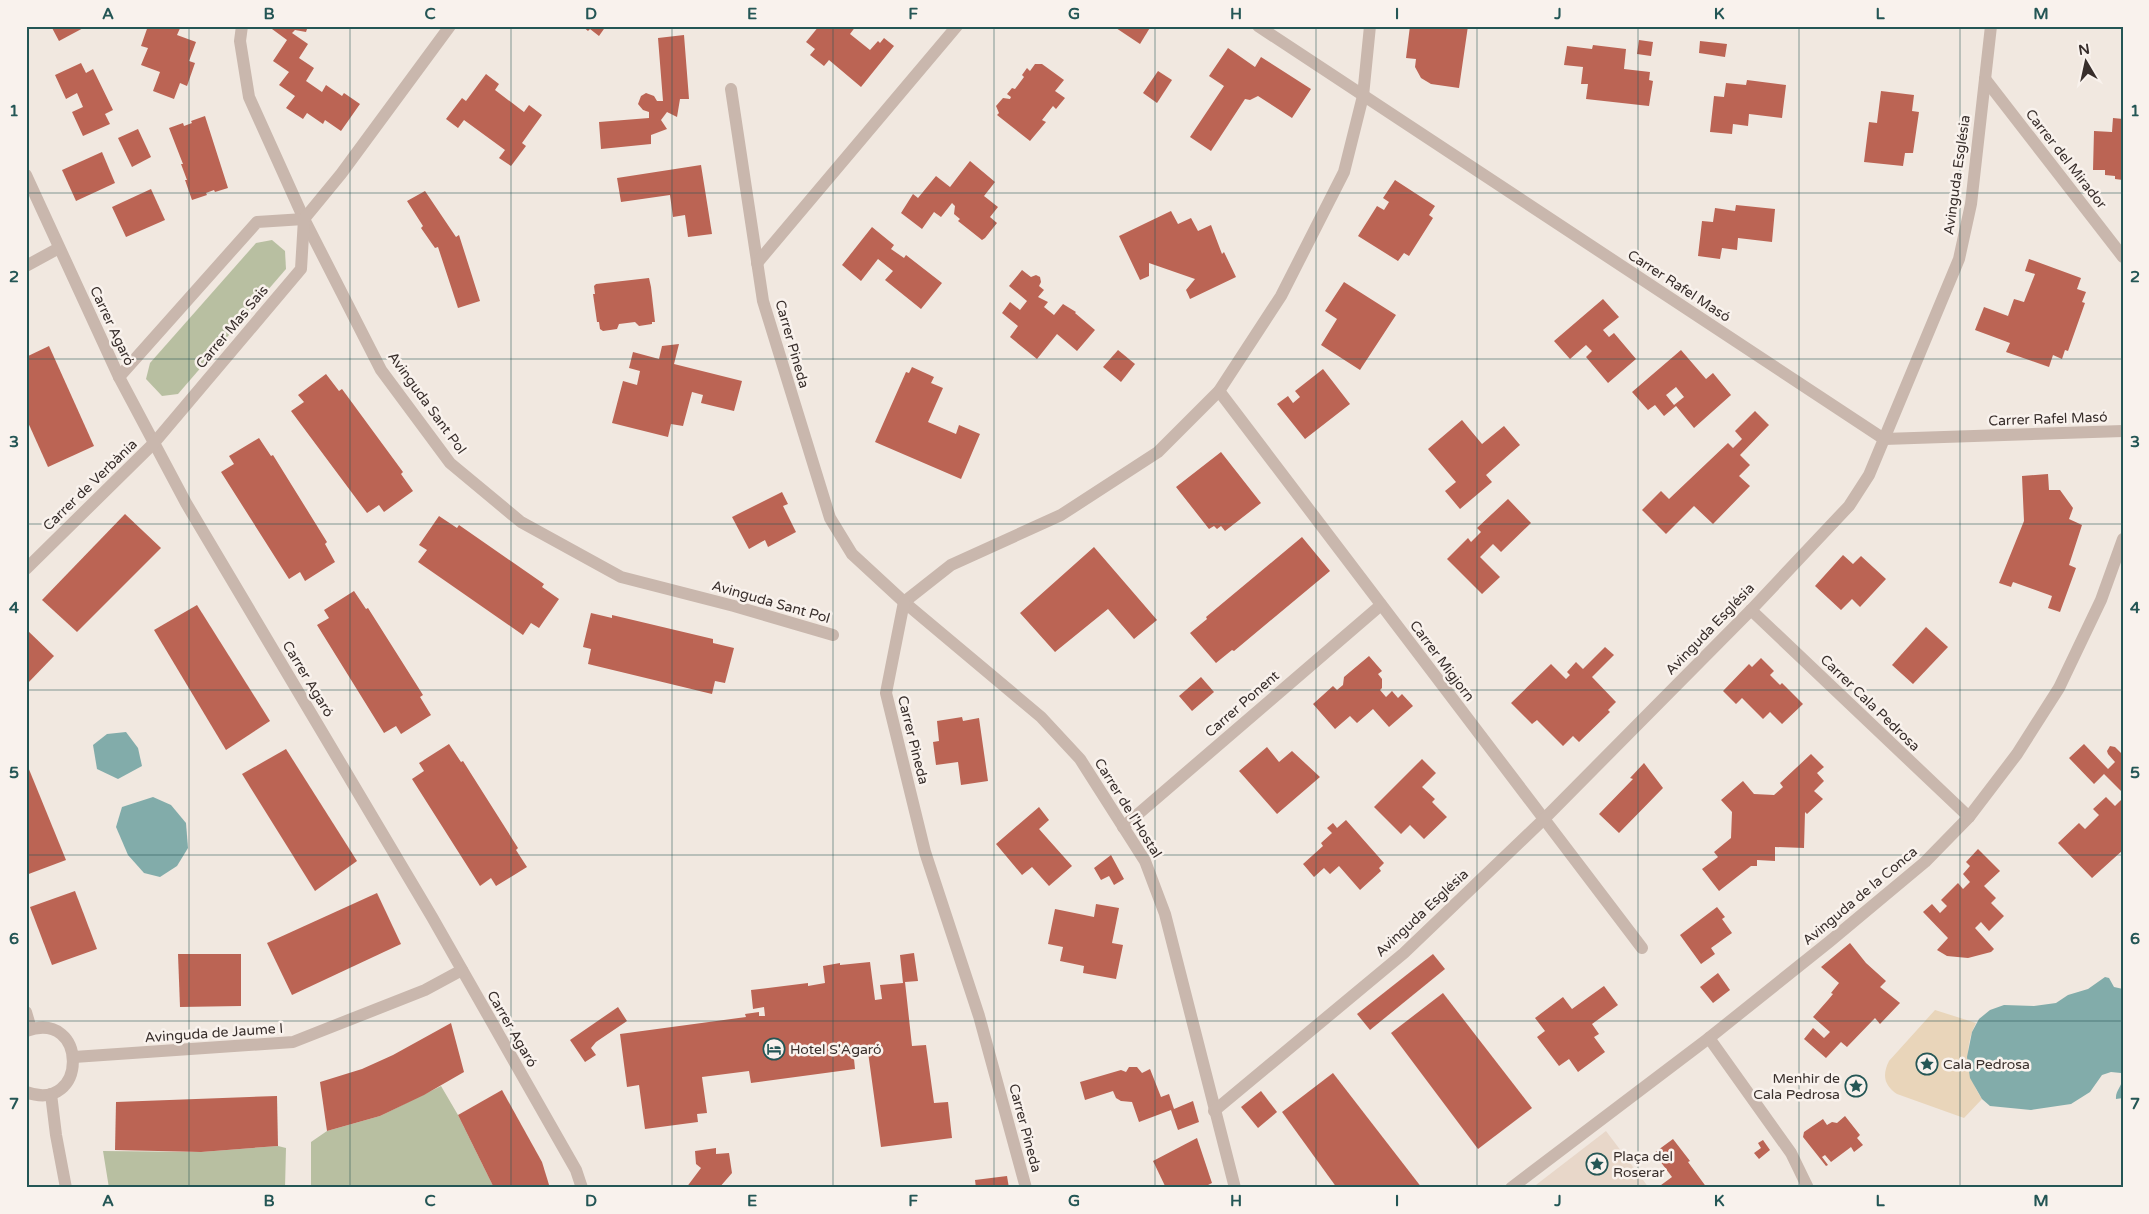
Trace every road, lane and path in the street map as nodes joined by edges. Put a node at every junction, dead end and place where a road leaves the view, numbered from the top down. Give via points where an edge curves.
1 (242, 26) edge
2 (450, 26) edge
3 (957, 26) edge
4 (1258, 26) edge
5 (1370, 26) edge
6 (1991, 26) edge
7 (1985, 79) junction
8 (731, 89) dead end
9 (1363, 96) junction
10 (26, 175) edge
11 (304, 219) junction
12 (59, 248) junction
13 (2123, 257) edge
14 (757, 263) junction
15 (26, 266) edge
16 (119, 377) junction
17 (1219, 391) junction
18 (2123, 431) edge
19 (1884, 439) junction
20 (154, 444) junction
21 (2123, 538) edge
22 (26, 569) edge
23 (904, 602) junction
24 (1381, 605) junction
25 (1751, 610) junction
26 (833, 636) dead end
27 (1969, 817) junction
28 (1543, 820) junction
29 (1123, 827) junction
30 (1642, 948) dead end
31 (462, 970) junction
32 (26, 1012) edge
33 (29, 1030) edge
34 (1709, 1038) junction
35 (74, 1056) junction
36 (26, 1092) edge
37 (51, 1094) junction
38 (1214, 1110) junction
39 (66, 1188) edge
40 (582, 1188) edge
41 (1026, 1188) edge
42 (1235, 1188) edge
43 (1511, 1188) edge
44 (1808, 1188) edge

1 - 11 street, Avinguda Sant Pol via 240,41 249,97
2 - 11 street
3 - 14 street
4 - 9 street, Carrer Rafel Masó
5 - 9 street
6 - 7 street, Avinguda Església
7 - 13 street, Carrer del Mirador
7 - 19 street, Avinguda Església via 1971,204 1960,259
8 - 14 street, Carrer Pineda
9 - 17 street via 1344,172 1281,296
9 - 19 street, Carrer Rafel Masó
10 - 12 street, Carrer Agaró
11 - 16 street via 257,222
11 - 20 street, Carrer Mas Sais via 301,270
11 - 26 street, Avinguda Sant Pol via 382,370 450,463 521,522 621,577
12 - 15 street
12 - 16 street, Carrer Agaró
14 - 23 street, Carrer Pineda via 763,301 830,518 852,554
16 - 20 street, Carrer Agaró
17 - 23 street via 1158,452 1061,515 951,565
17 - 24 street, Carrer Migjorn
18 - 19 street, Carrer Rafel Masó
19 - 25 street, Avinguda Església via 1869,475 1849,506
20 - 22 street, Carrer de Verbània
20 - 31 street, Carrer Agaró
21 - 27 street, Avinguda de la Conca via 2101,600 2059,688 2017,754
23 - 29 street, Carrer de l'Hostal via 1041,717 1080,759
23 - 41 street, Carrer Pineda via 886,693 925,852 979,1016
24 - 28 street, Carrer Migjorn
24 - 29 street, Carrer Ponent
25 - 27 street, Carrer Cala Pedrosa
25 - 28 street, Avinguda Església
27 - 34 street, Avinguda de la Conca via 1925,862
28 - 30 street, Carrer Migjorn
28 - 38 street, Avinguda Església via 1404,953
29 - 38 street, Carrer de l'Hostal via 1145,861 1165,914
31 - 35 street, Avinguda de Jaume I via 425,990 293,1042
31 - 40 street, Carrer Agaró via 576,1170
32 - 33 street
33 - 35 street via 46,1028 59,1033 69,1043
34 - 43 street, Avinguda de la Conca
34 - 44 street via 1791,1154
35 - 37 street via 74,1066 67,1083
36 - 37 street
37 - 39 street
38 - 42 street, Carrer de l'Hostal

